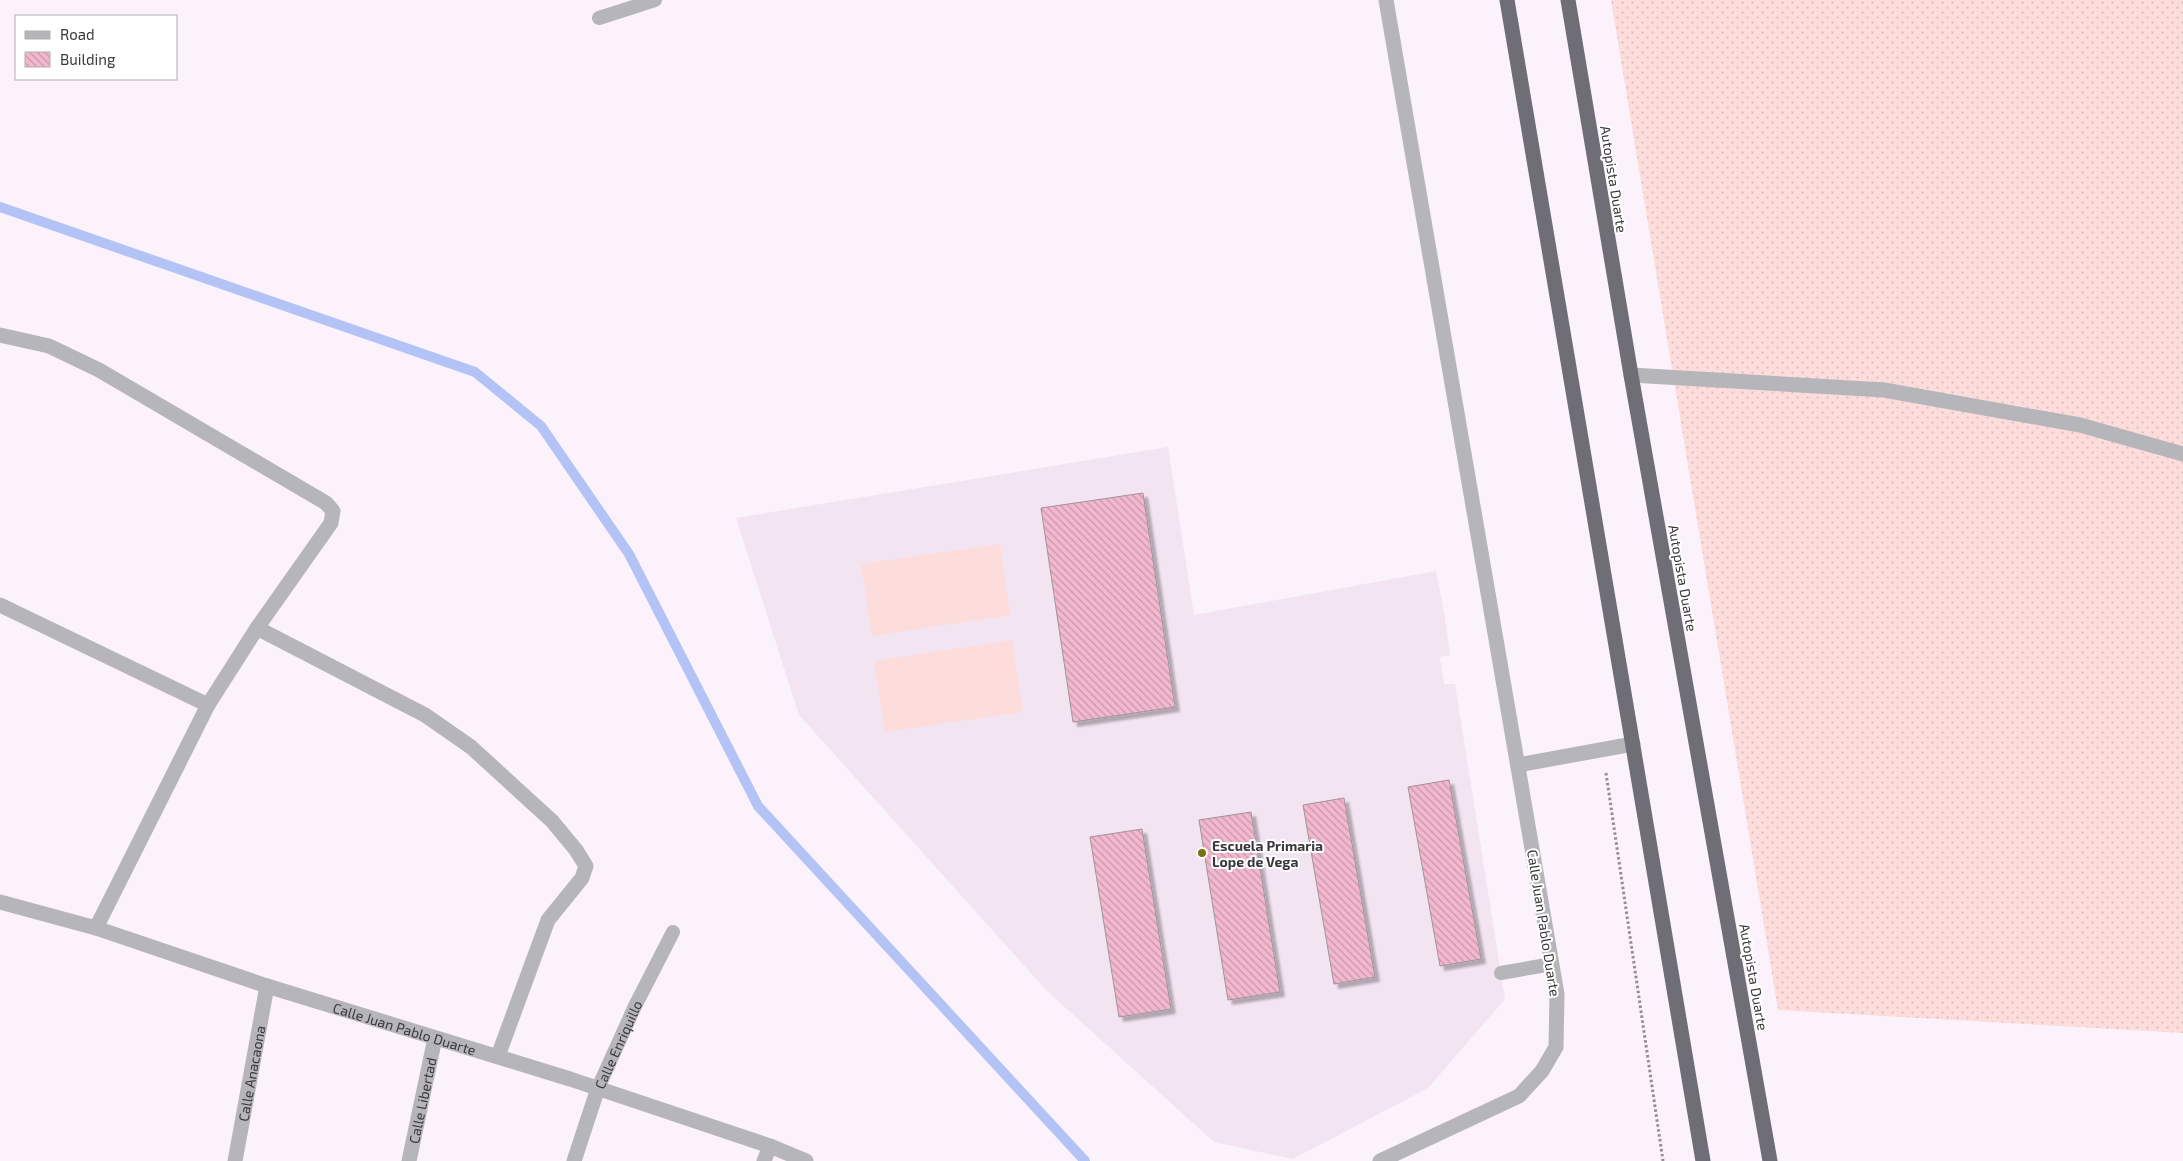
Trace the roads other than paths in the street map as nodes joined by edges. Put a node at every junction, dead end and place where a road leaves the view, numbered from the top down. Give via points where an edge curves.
1 (655, 0) edge
2 (1386, 0) edge
3 (1507, 0) edge
4 (1568, 0) edge
5 (598, 18) dead end
6 (0, 334) edge
7 (1631, 375) junction
8 (2183, 454) edge
9 (0, 604) edge
10 (257, 628) junction
11 (208, 705) junction
12 (1632, 744) junction
13 (1518, 765) junction
14 (0, 902) edge
15 (96, 928) junction
16 (673, 932) dead end
17 (1552, 964) junction
18 (1500, 972) dead end
19 (267, 986) junction
20 (435, 1038) junction
21 (498, 1056) junction
22 (598, 1088) junction
23 (770, 1146) junction
24 (235, 1161) edge
25 (409, 1161) edge
26 (574, 1161) edge
27 (764, 1161) edge
28 (806, 1161) edge
29 (1380, 1161) edge
30 (1703, 1161) edge
31 (1770, 1161) edge

1 - 5 lane
2 - 13 street, Calle Juan Pablo Duarte
3 - 12 highway
4 - 7 highway, Autopista Duarte
6 - 10 street via 49,346 99,370 326,503 333,511 331,522
7 - 8 street via 1884,390 2080,425
7 - 31 highway, Autopista Duarte
9 - 11 street
10 - 11 street
10 - 21 street via 425,715 470,747 552,821 586,866 582,878 548,920
11 - 15 street
12 - 13 street
12 - 30 highway
13 - 17 street, Calle Juan Pablo Duarte
14 - 15 street, Calle Juan Pablo Duarte
15 - 19 street, Calle Juan Pablo Duarte
16 - 22 lane, Calle Enriquillo
17 - 18 lane
17 - 29 street, Calle Juan Pablo Duarte via 1557,994 1556,1047 1542,1071 1519,1096
19 - 20 street, Calle Juan Pablo Duarte
19 - 24 street, Calle Anacaona
20 - 21 street, Calle Juan Pablo Duarte
20 - 25 street, Calle Libertad
21 - 22 street, Calle Juan Pablo Duarte
22 - 23 street, Calle Juan Pablo Duarte
22 - 26 street, Calle Enriquillo
23 - 27 street
23 - 28 street, Calle Juan Pablo Duarte

